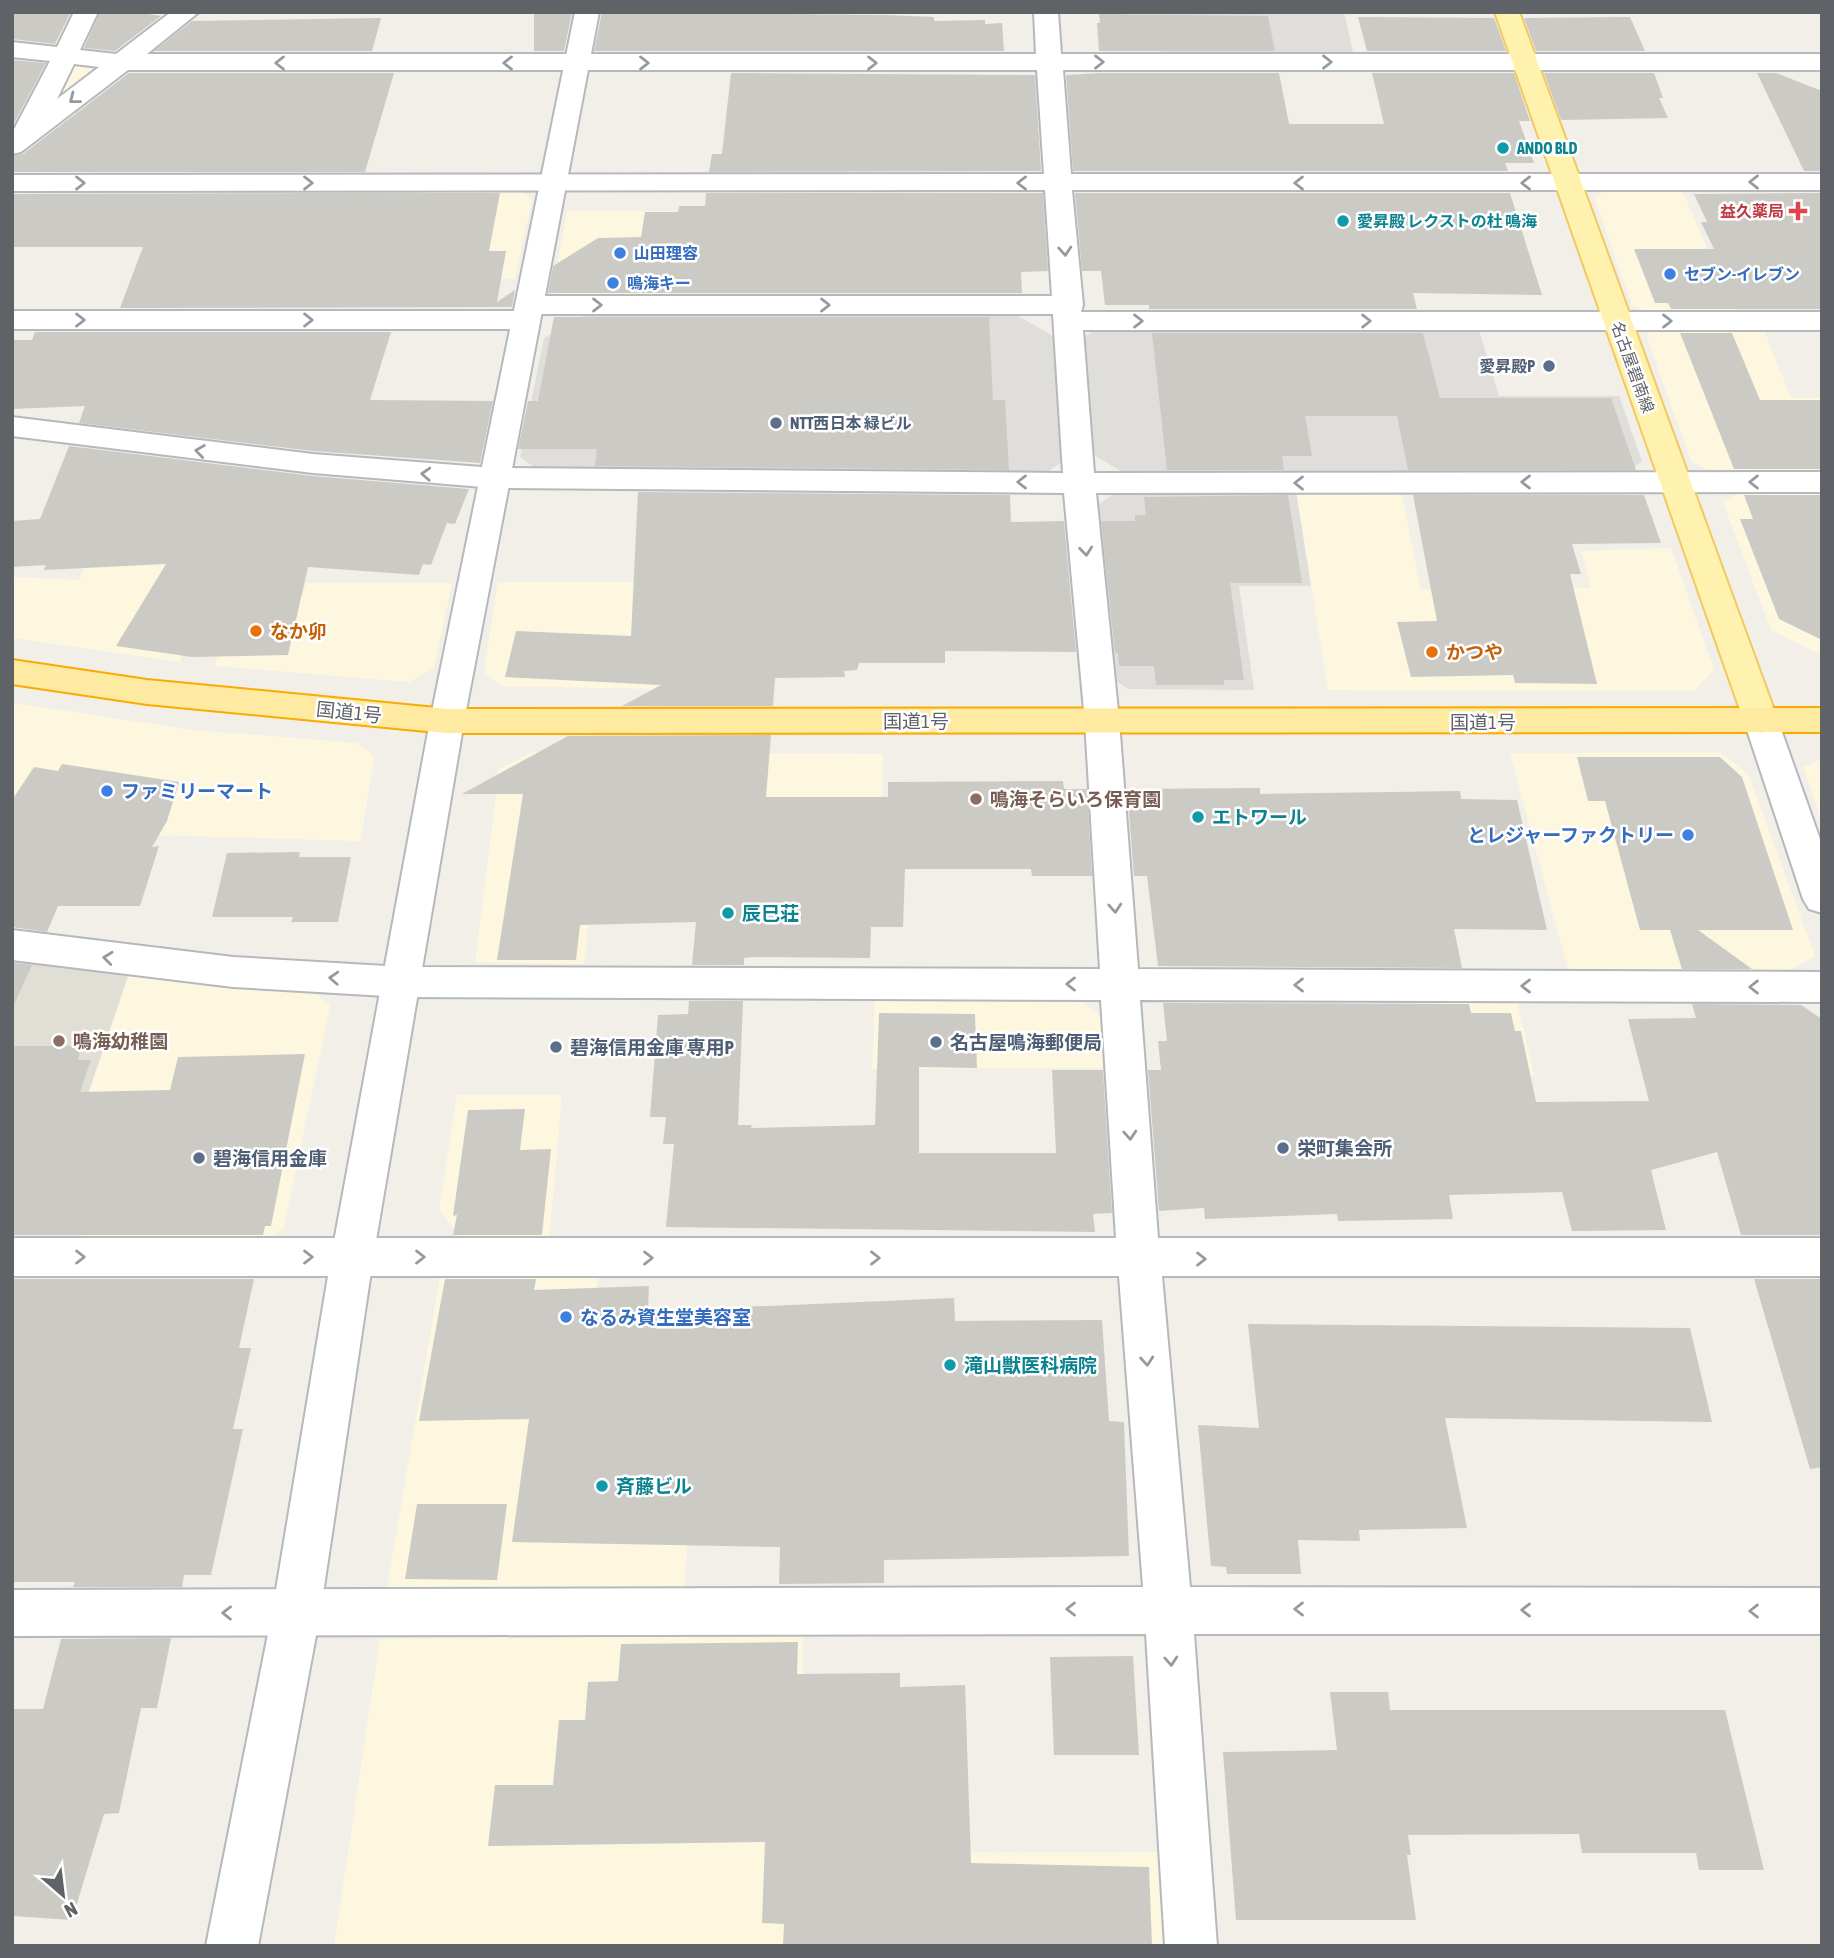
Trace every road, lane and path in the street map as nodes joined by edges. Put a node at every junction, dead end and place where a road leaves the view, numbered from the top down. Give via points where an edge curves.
1 (86, 12) edge
2 (187, 12) edge
3 (587, 12) edge
4 (1046, 12) edge
5 (1507, 12) edge
6 (12, 49) edge
7 (64, 55) junction
8 (1523, 61) junction
9 (121, 62) junction
10 (1050, 62) junction
11 (1822, 62) edge
12 (576, 63) junction
13 (20, 139) edge
14 (12, 162) edge
15 (1822, 182) edge
16 (12, 183) edge
17 (555, 183) junction
18 (1060, 183) junction
19 (1570, 183) junction
20 (527, 313) junction
21 (1069, 313) junction
22 (12, 320) edge
23 (1616, 321) junction
24 (1822, 321) edge
25 (12, 426) edge
26 (495, 478) junction
27 (1676, 482) junction
28 (1822, 482) edge
29 (1079, 483) junction
30 (12, 672) edge
31 (1822, 720) edge
32 (447, 721) junction
33 (1102, 721) junction
34 (1761, 722) junction
35 (1822, 899) edge
36 (12, 945) edge
37 (402, 982) junction
38 (1121, 984) junction
39 (1822, 987) edge
40 (12, 1257) edge
41 (1822, 1257) edge
42 (352, 1258) junction
43 (1139, 1259) junction
44 (1168, 1609) junction
45 (1822, 1611) edge
46 (12, 1613) edge
47 (296, 1614) junction
48 (232, 1946) edge
49 (1191, 1946) edge

1 - 7 street
2 - 9 street
3 - 12 street
4 - 10 street
5 - 8 main road, 名古屋碧南線
6 - 7 street
7 - 9 street
7 - 13 street
10 -> 8 street
8 - 11 street
8 - 19 main road, 名古屋碧南線
12 -> 9 street
9 -> 13 street
12 -> 10 street
10 - 18 street
12 - 17 street
13 - 14 street
15 -> 19 street
16 -> 17 street
18 -> 17 street
17 - 20 street
19 -> 18 street
18 -> 21 street
19 - 23 main road, 名古屋碧南線
20 -> 21 street
22 -> 20 street
20 - 26 street
21 -> 23 street
21 - 29 street
23 -> 24 street
23 - 27 main road, 名古屋碧南線
26 -> 25 street via 244,457
29 -> 26 street
26 - 32 street
28 -> 27 street
27 -> 29 street
27 - 34 main road, 名古屋碧南線
29 -> 33 street
30 - 32 highway, 国道1号 via 147,692
31 - 34 highway, 国道1号
32 - 33 highway, 国道1号
32 - 37 street
33 - 34 highway, 国道1号
33 -> 38 street
34 - 35 street
37 -> 36 street via 233,972
38 -> 37 street
37 - 42 street
39 -> 38 street
38 -> 43 street
40 -> 42 street
43 -> 41 street
42 -> 43 street
42 - 47 street
43 -> 44 street
45 -> 44 street
44 -> 47 street
44 -> 49 street
47 -> 46 street
47 - 48 street

